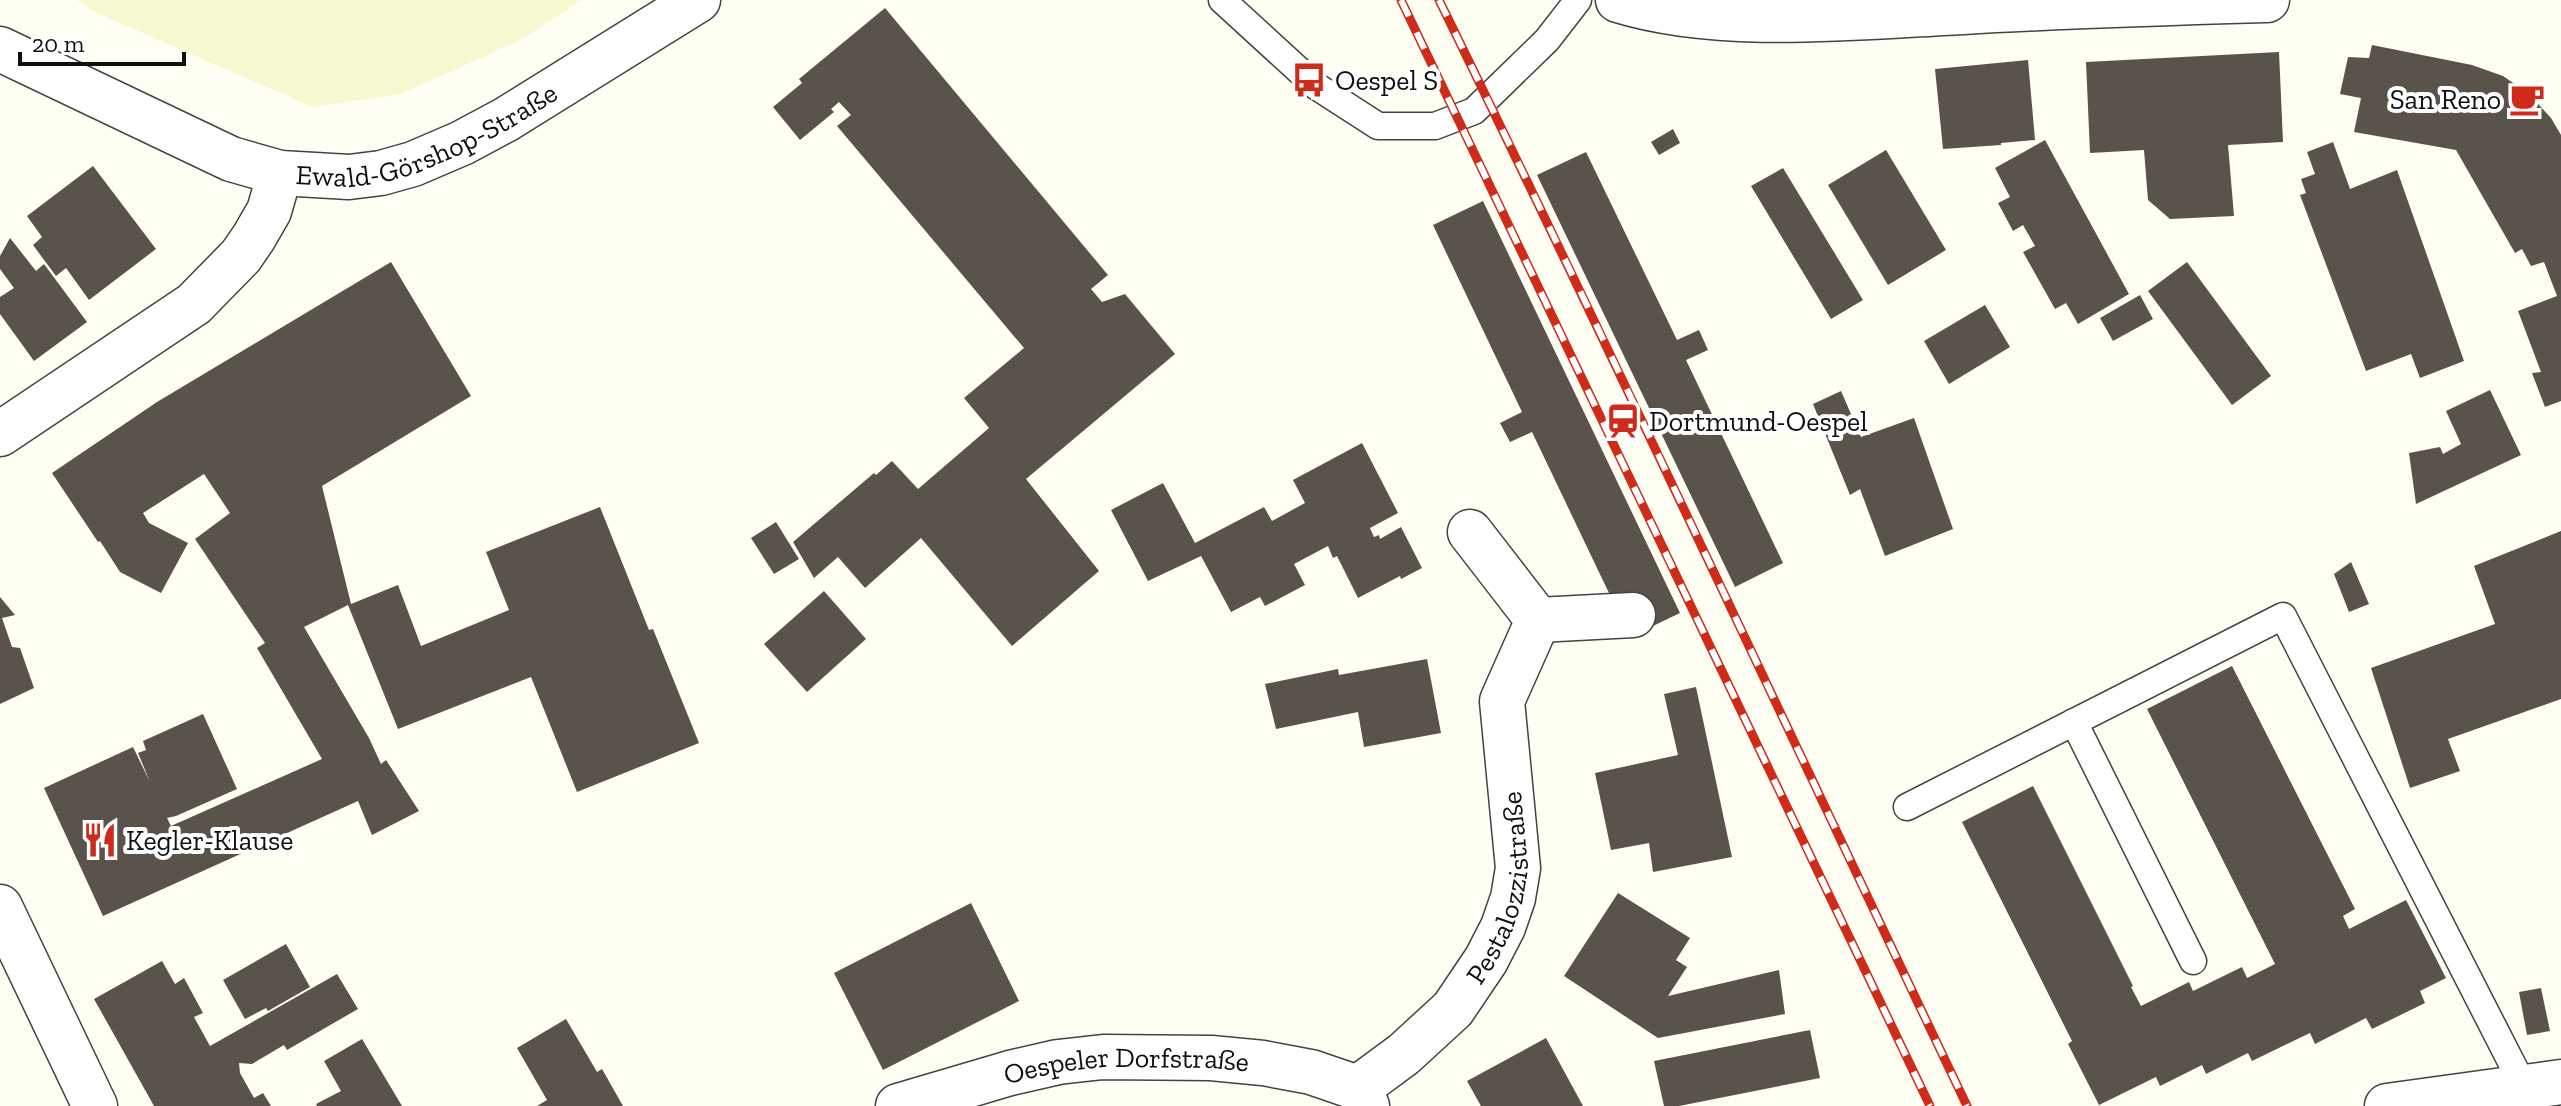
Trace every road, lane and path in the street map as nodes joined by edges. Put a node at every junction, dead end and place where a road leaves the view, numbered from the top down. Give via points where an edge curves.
1 (698, 0) edge
2 (1222, 0) edge
3 (1578, 0) edge
4 (1618, 0) edge
5 (2267, 0) edge
6 (0, 49) edge
7 (280, 173) junction
8 (0, 434) edge
9 (1470, 532) dead end
10 (1633, 615) dead end
11 (1538, 620) junction
12 (2074, 722) junction
13 (1907, 807) dead end
14 (0, 907) edge
15 (2193, 961) dead end
16 (2543, 1086) edge
17 (1362, 1097) edge
18 (95, 1106) edge
19 (898, 1106) edge
20 (2387, 1106) edge

1 - 7 street, Ewald-Görshop-Straße via 505,120 413,164 349,177
2 - 3 lane via 1316,86 1378,126 1435,126 1474,111 1547,40
4 - 5 street via 1679,14 1743,19
6 - 7 street via 231,159
7 - 8 street, Ewald-Görshop-Straße via 269,211 254,237 194,304
9 - 11 street
10 - 11 street
11 - 17 street, Pestalozzistraße via 1502,701 1518,868 1503,927 1453,1009
12 - 13 lane
12 - 15 lane
12 - 16 lane via 2283,616
14 - 18 street
16 - 20 street
17 - 19 street, Oespeler Dorfstraße via 1311,1072 1250,1062 1103,1057 1010,1073

